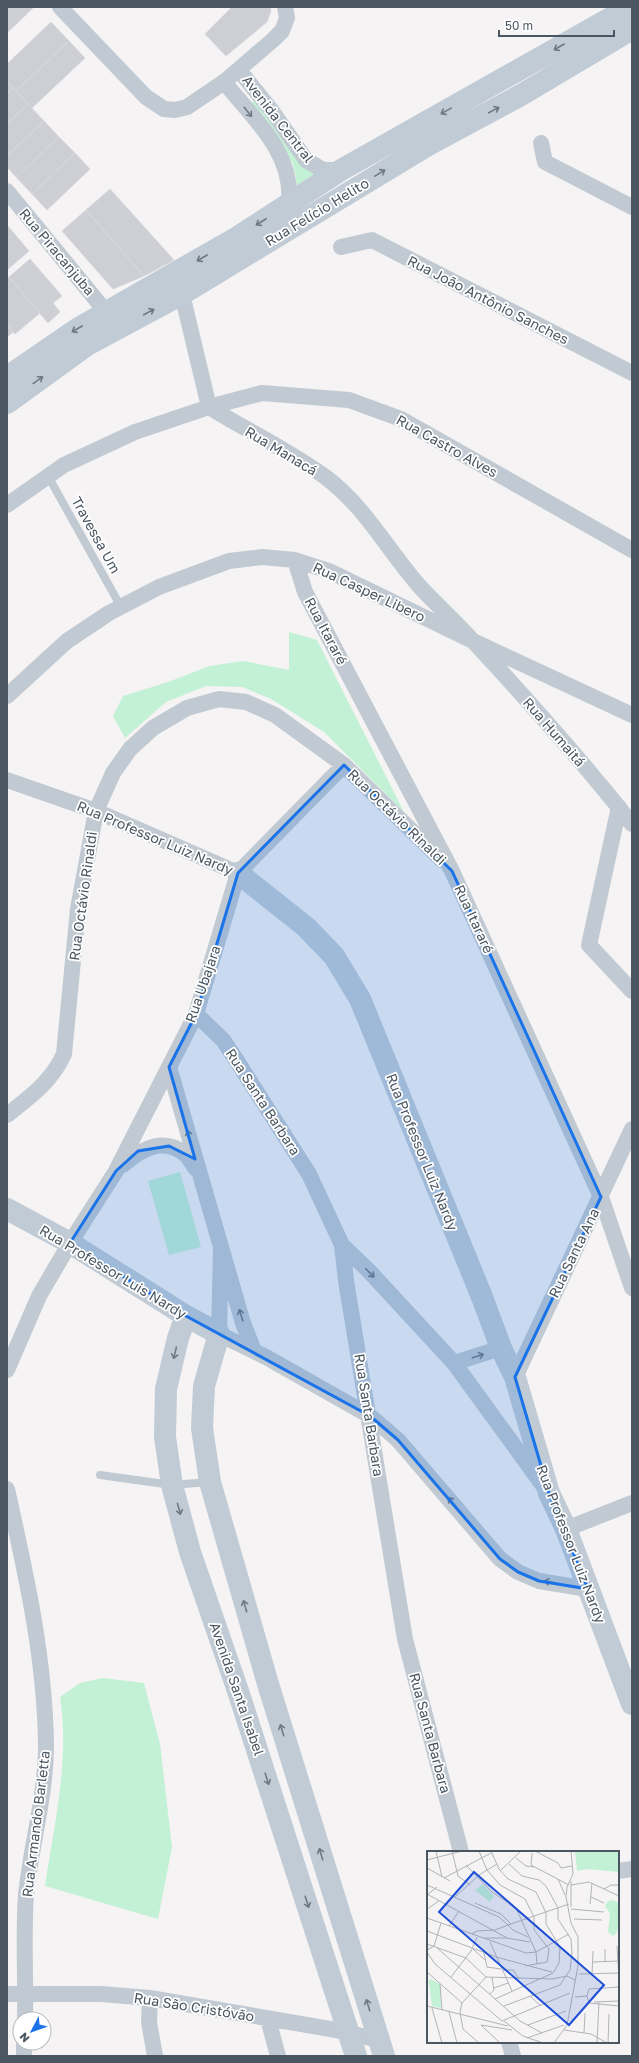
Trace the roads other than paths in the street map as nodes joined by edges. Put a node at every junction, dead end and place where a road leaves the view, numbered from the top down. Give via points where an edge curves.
1 (60, 7) edge
2 (285, 7) edge
3 (630, 7) edge
4 (632, 29) edge
5 (239, 70) junction
6 (224, 82) junction
7 (541, 143) dead end
8 (341, 170) junction
9 (7, 191) edge
10 (289, 204) junction
11 (632, 207) edge
12 (341, 247) dead end
13 (182, 294) junction
14 (107, 313) junction
15 (632, 373) edge
16 (7, 377) edge
17 (7, 403) edge
18 (209, 407) junction
19 (48, 476) junction
20 (7, 505) edge
21 (632, 550) edge
22 (295, 560) junction
23 (121, 607) junction
24 (473, 641) junction
25 (7, 696) edge
26 (632, 715) edge
27 (344, 765) junction
28 (7, 780) edge
29 (619, 807) junction
30 (96, 811) junction
31 (632, 824) edge
32 (452, 871) junction
33 (238, 873) junction
34 (632, 991) edge
35 (196, 1014) junction
36 (169, 1067) junction
37 (7, 1115) edge
38 (632, 1129) edge
39 (116, 1171) junction
40 (199, 1174) junction
41 (601, 1197) junction
42 (7, 1209) edge
43 (70, 1243) junction
44 (342, 1246) junction
45 (221, 1250) junction
46 (632, 1288) edge
47 (186, 1316) junction
48 (219, 1334) junction
49 (501, 1348) junction
50 (254, 1351) junction
51 (454, 1363) junction
52 (7, 1370) edge
53 (515, 1377) junction
54 (370, 1416) junction
55 (100, 1475) dead end
56 (210, 1482) junction
57 (172, 1485) junction
58 (7, 1489) edge
59 (549, 1493) junction
60 (632, 1503) edge
61 (566, 1528) junction
62 (588, 1589) junction
63 (632, 1704) edge
64 (461, 1851) edge
65 (632, 1869) edge
66 (619, 1871) edge
67 (7, 1994) edge
68 (26, 1994) junction
69 (150, 1998) junction
70 (25, 2011) edge
71 (268, 2018) junction
72 (348, 2033) junction
73 (509, 2043) edge
74 (381, 2048) edge
75 (155, 2056) edge
76 (278, 2056) edge
77 (356, 2056) edge
78 (513, 2056) edge

1 - 6 street via 146,97 164,109 187,107
2 - 5 street via 287,18 282,31
3 -> 8 main road, Rua Felício Helito
13 -> 4 main road, Rua Felício Helito via 428,145 521,95
5 - 6 street
5 - 8 street, Avenida Central via 306,160 323,170
6 -> 10 street, Avenida Central via 276,146 287,170 291,187
7 - 11 street via 545,162
8 - 10 main road, Rua Felício Helito
9 - 14 street, Rua Piracanjuba
10 -> 14 main road, Rua Felício Helito
12 - 15 street, Rua João Antônio Sanches via 372,240
17 -> 13 main road, Rua Felício Helito via 87,345
13 - 18 street
14 -> 16 main road, Rua Felício Helito via 54,343
18 - 19 street, Rua Castro Alves via 134,432 64,465
18 - 21 street, Rua Castro Alves via 262,393 349,400 401,419
18 - 24 street, Rua Manacá via 290,452 329,480 364,514 422,589
19 - 20 street, Rua Castro Alves
19 - 23 lane, Travessa Um
22 - 23 street, Rua Casper Libero via 262,557 229,561 159,587
22 - 24 street, Rua Casper Libero via 329,571
22 - 32 street, Rua Itararé via 305,592
23 - 25 street, Rua Casper Libero via 67,641
24 - 26 street, Rua Casper Libero
24 - 29 street, Rua Humaitá
27 - 30 street, Rua Octávio Rinaldi via 276,715 246,702 219,699 187,708 153,728 130,749 113,773
27 - 32 street, Rua Octávio Rinaldi
27 - 33 street, Rua Ubajara
28 - 30 street, Rua Professor Luiz Nardy
29 - 31 street, Rua Humaitá
29 - 34 street via 589,945
30 - 33 street, Rua Professor Luiz Nardy
30 - 37 street, Rua Octávio Rinaldi via 78,909 64,1054 58,1068 42,1088
32 - 41 street, Rua Itararé
33 - 35 street, Rua Ubajara
33 - 49 main road, Rua Professor Luiz Nardy via 306,927 334,956 360,999
35 - 36 street, Rua Ubajara
35 - 44 street, Rua Santa Barbara via 223,1040 309,1174
36 - 39 street, Rua Ubajara
40 -> 36 street
38 - 41 street, Rua Santa Ana
39 - 40 street via 138,1151 151,1146 169,1146 185,1154
39 - 43 street, Rua Ubajara
40 - 45 street
41 - 46 street, Rua Itararé
41 - 53 street, Rua Santa Ana
42 - 43 main road, Rua Professor Luis Nardy
43 - 47 main road, Rua Professor Luis Nardy
43 - 52 street via 39,1296
44 -> 51 street via 369,1271
44 - 54 street, Rua Santa Barbara
45 - 48 street
50 -> 45 street
47 - 48 main road, Rua Professor Luis Nardy
47 -> 57 main road, Avenida Santa Isabel via 166,1389 165,1437
48 - 50 street
48 - 56 main road, Avenida Santa Isabel via 204,1386 202,1428
51 -> 49 street
49 - 53 main road, Rua Professor Luiz Nardy
50 - 54 street
51 - 59 street
53 - 59 main road, Rua Professor Luiz Nardy
62 -> 54 street via 539,1580 518,1572 500,1558 398,1440
54 - 64 street, Rua Santa Barbara via 405,1639
55 - 57 lane
56 - 57 lane
74 -> 56 main road, Avenida Santa Isabel via 268,1684
57 -> 72 main road, Avenida Santa Isabel via 190,1552 243,1706
58 - 68 street, Rua Armando Barletta via 31,1598 41,1665 46,1747 40,1812 26,1896
59 - 61 main road, Rua Professor Luiz Nardy
60 - 61 street
61 - 62 main road, Rua Professor Luiz Nardy
62 - 63 main road, Rua Professor Luiz Nardy
65 - 66 street
67 - 68 street, Rua São Cristóvão
68 - 69 street, Rua São Cristóvão via 101,1994
68 - 70 street, Rua Armando Barletta
69 - 71 street, Rua São Cristóvão
69 - 75 street via 149,2022
71 - 72 street, Rua São Cristóvão
71 - 76 street
72 - 74 street, Rua São Cristóvão
72 - 77 main road, Avenida Santa Isabel
73 - 78 street

